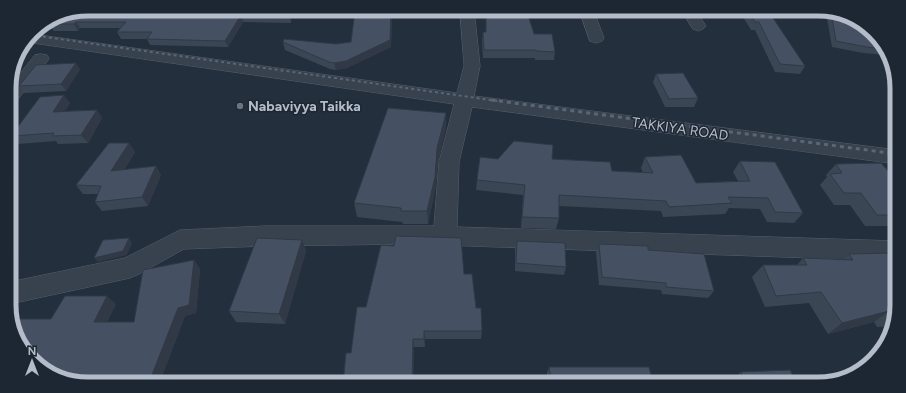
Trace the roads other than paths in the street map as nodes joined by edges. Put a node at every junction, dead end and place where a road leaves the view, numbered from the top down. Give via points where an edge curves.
1 (468, 16) edge
2 (588, 16) edge
3 (692, 16) edge
4 (698, 26) dead end
5 (596, 38) dead end
6 (35, 39) edge
7 (41, 59) dead end
8 (16, 89) edge
9 (464, 100) junction
10 (890, 156) edge
11 (445, 236) junction
12 (890, 251) edge
13 (16, 292) edge

1 - 9 street via 472,66
2 - 5 street
3 - 4 street
6 - 9 street, TAKKIYA ROAD
7 - 8 street
9 - 10 street, TAKKIYA ROAD
9 - 11 street via 449,162
11 - 12 street
11 - 13 street via 266,236 180,240 130,267

